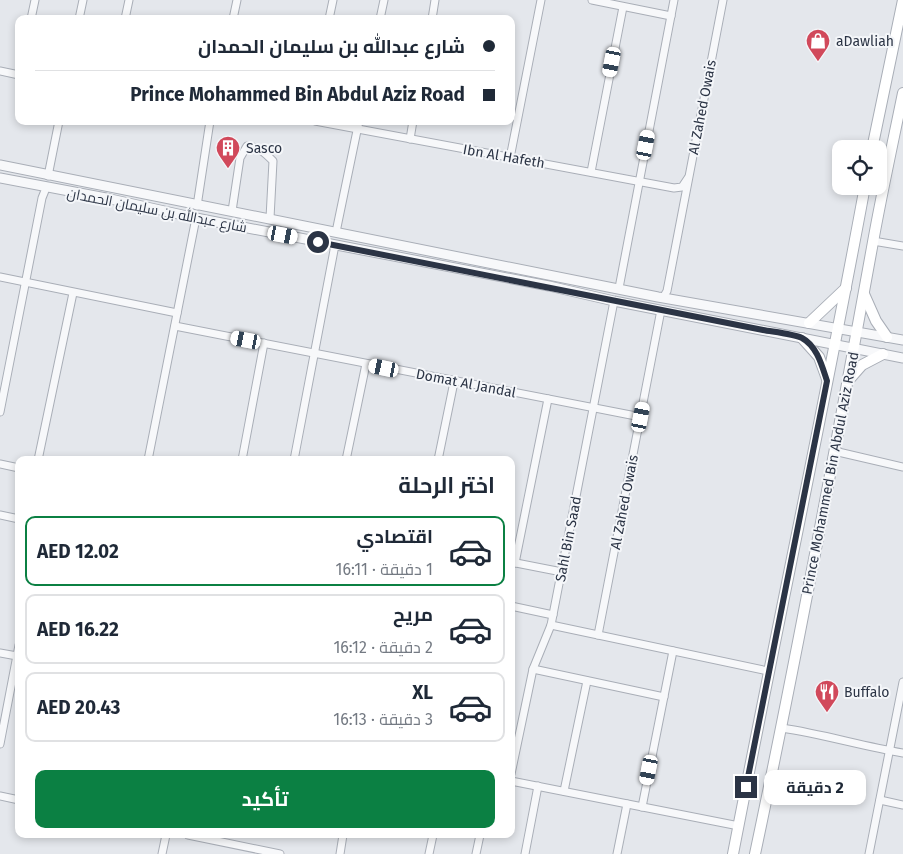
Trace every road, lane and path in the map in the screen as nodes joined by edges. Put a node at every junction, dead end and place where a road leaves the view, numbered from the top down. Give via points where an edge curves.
1 (35, 0) edge
2 (83, 0) edge
3 (129, 0) edge
4 (237, 0) edge
5 (333, 0) edge
6 (384, 0) edge
7 (435, 0) edge
8 (541, 0) edge
9 (592, 0) edge
10 (674, 0) edge
11 (724, 0) edge
12 (903, 0) edge
13 (623, 7) junction
14 (32, 15) edge
15 (80, 15) edge
16 (126, 15) edge
17 (234, 15) edge
18 (330, 15) edge
19 (381, 15) edge
20 (433, 15) edge
21 (671, 16) junction
22 (0, 71) edge
23 (15, 74) edge
24 (903, 92) edge
25 (58, 125) edge
26 (209, 125) edge
27 (334, 125) edge
28 (358, 125) edge
29 (412, 125) edge
30 (357, 130) junction
31 (410, 139) junction
32 (874, 140) edge
33 (510, 158) junction
34 (0, 165) edge
35 (591, 172) junction
36 (48, 176) junction
37 (0, 178) edge
38 (688, 178) junction
39 (639, 181) junction
40 (46, 188) junction
41 (863, 195) edge
42 (198, 206) junction
43 (232, 211) junction
44 (196, 218) junction
45 (270, 218) junction
46 (336, 232) junction
47 (873, 241) junction
48 (335, 245) junction
49 (903, 246) edge
50 (0, 277) edge
51 (25, 282) junction
52 (619, 288) junction
53 (846, 288) junction
54 (73, 293) junction
55 (864, 294) junction
56 (658, 297) junction
57 (614, 301) junction
58 (661, 310) junction
59 (177, 312) junction
60 (809, 323) junction
61 (175, 326) junction
62 (834, 327) junction
63 (857, 332) junction
64 (887, 336) junction
65 (802, 338) junction
66 (903, 340) edge
67 (264, 343) junction
68 (834, 346) junction
69 (854, 349) junction
70 (316, 353) junction
71 (883, 354) junction
72 (903, 358) edge
73 (366, 364) junction
74 (827, 381) junction
75 (454, 382) junction
76 (847, 383) junction
77 (548, 399) junction
78 (594, 408) junction
79 (0, 412) edge
80 (641, 417) junction
81 (834, 451) junction
82 (39, 456) edge
83 (149, 456) edge
84 (243, 456) edge
85 (295, 456) edge
86 (347, 456) edge
87 (439, 456) edge
88 (0, 464) edge
89 (903, 466) edge
90 (15, 467) edge
91 (0, 516) edge
92 (15, 518) edge
93 (515, 553) edge
94 (515, 562) edge
95 (562, 572) junction
96 (515, 607) edge
97 (553, 614) junction
98 (551, 625) junction
99 (598, 635) junction
100 (673, 651) junction
101 (0, 653) edge
102 (15, 656) edge
103 (15, 666) edge
104 (533, 669) junction
105 (768, 671) junction
106 (587, 681) junction
107 (903, 682) edge
108 (664, 697) junction
109 (901, 701) edge
110 (782, 728) junction
111 (0, 744) edge
112 (889, 750) junction
113 (903, 753) edge
114 (515, 755) edge
115 (515, 782) edge
116 (538, 786) junction
117 (564, 791) junction
118 (0, 796) edge
119 (15, 799) edge
120 (880, 800) junction
121 (626, 804) junction
122 (903, 805) edge
123 (642, 807) junction
124 (739, 826) junction
125 (165, 838) edge
126 (203, 838) edge
127 (343, 838) edge
128 (432, 838) edge
129 (479, 838) edge
130 (162, 854) edge
131 (280, 854) edge
132 (340, 854) edge
133 (429, 854) edge
134 (476, 854) edge
135 (525, 854) edge
136 (616, 854) edge
137 (733, 854) edge
138 (755, 854) edge
139 (869, 854) edge

1 - 14 street
2 - 15 street
3 - 16 street
4 - 17 street
5 - 18 street
6 - 19 street
7 - 20 street
8 - 33 street
9 - 13 street
10 - 21 street
11 - 38 street, Al Zahed Owais
12 - 32 main road
13 - 21 street
13 - 35 street
21 - 39 street
22 - 23 street
24 - 47 main road, Prince Mohammed Bin Abdul Aziz Road
25 - 36 street
26 - 42 street
27 - 30 street, Ibn Al Hafeth
28 - 30 street
29 - 31 street
30 - 31 street, Ibn Al Hafeth
30 - 46 street
31 - 33 street, Ibn Al Hafeth
33 - 35 street, Ibn Al Hafeth
34 - 36 street, شارع عبدالله بن سليمان الحمدان
35 - 39 street, Ibn Al Hafeth
36 - 42 street, شارع عبدالله بن سليمان الحمدان
37 - 40 street, شارع عبدالله بن سليمان الحمدان
38 - 39 street, Ibn Al Hafeth via 682,186 674,188
38 - 56 street, Al Zahed Owais via 667,291
39 - 52 street
40 - 44 street, شارع عبدالله بن سليمان الحمدان
40 - 51 street
41 - 53 main road, Prince Mohammed Bin Abdul Aziz Road
42 - 43 street, شارع عبدالله بن سليمان الحمدان
43 - 45 street, شارع عبدالله بن سليمان الحمدان
43 - 45 street via 240,158 247,146 254,147 273,161
44 - 48 street, شارع عبدالله بن سليمان الحمدان
44 - 59 street
45 - 46 street, شارع عبدالله بن سليمان الحمدان
46 - 52 street, شارع عبدالله بن سليمان الحمدان
47 - 49 street
47 - 55 main road, Prince Mohammed Bin Abdul Aziz Road
48 - 57 street, شارع عبدالله بن سليمان الحمدان
48 - 70 street
50 - 51 street
51 - 54 street
51 - 79 street
52 - 56 street, شارع عبدالله بن سليمان الحمدان
53 - 60 main road
53 - 62 main road, Prince Mohammed Bin Abdul Aziz Road
54 - 59 street
54 - 82 street
55 - 63 main road, Prince Mohammed Bin Abdul Aziz Road
55 - 64 main road
56 - 60 street, شارع عبدالله بن سليمان الحمدان
57 - 58 street, شارع عبدالله بن سليمان الحمدان
57 - 78 street, Sahl Bin Saad
58 - 65 street, شارع عبدالله بن سليمان الحمدان
58 - 80 street, Al Zahed Owais
59 - 61 street
60 - 62 street, شارع عبدالله بن سليمان الحمدان
61 - 67 street, Domat Al Jandal
61 - 83 street
62 - 63 street, شارع عبدالله بن سليمان الحمدان
62 - 68 main road, Prince Mohammed Bin Abdul Aziz Road
63 - 64 street, شارع عبدالله بن سليمان الحمدان
63 - 69 main road, Prince Mohammed Bin Abdul Aziz Road
64 - 66 street, شارع عبدالله بن سليمان الحمدان
65 - 68 street, شارع عبدالله بن سليمان الحمدان
65 - 74 main road via 820,357
67 - 70 street, Domat Al Jandal
67 - 84 street
68 - 69 street, شارع عبدالله بن سليمان الحمدان
68 - 74 main road, Prince Mohammed Bin Abdul Aziz Road
69 - 71 street, شارع عبدالله بن سليمان الحمدان
69 - 76 main road, Prince Mohammed Bin Abdul Aziz Road
70 - 73 street, Domat Al Jandal
70 - 85 street
71 - 72 street, شارع عبدالله بن سليمان الحمدان
71 - 76 main road via 862,365
73 - 75 street, Domat Al Jandal
73 - 86 street
74 - 105 main road, Prince Mohammed Bin Abdul Aziz Road
75 - 77 street, Domat Al Jandal
75 - 87 street
76 - 81 main road, Prince Mohammed Bin Abdul Aziz Road
77 - 78 street, Domat Al Jandal
77 - 93 street
78 - 80 street, Domat Al Jandal
78 - 95 street, Sahl Bin Saad
80 - 99 street, Al Zahed Owais
81 - 89 street
81 - 110 main road, Prince Mohammed Bin Abdul Aziz Road
88 - 90 street
91 - 92 street
94 - 95 street
95 - 97 street, Sahl Bin Saad
96 - 97 street
97 - 98 street, Sahl Bin Saad
98 - 99 street
98 - 104 street, Sahl Bin Saad
99 - 100 street
100 - 105 street
100 - 108 street
101 - 102 street
103 - 111 street
104 - 106 street
104 - 114 street, Sahl Bin Saad
105 - 124 main road, Prince Mohammed Bin Abdul Aziz Road
106 - 108 street
106 - 117 street
107 - 109 street
108 - 123 street
109 - 112 street
110 - 112 street
110 - 138 main road, Prince Mohammed Bin Abdul Aziz Road
112 - 113 street
112 - 120 street
115 - 116 street
116 - 117 street
116 - 135 street
117 - 121 street
118 - 119 street
120 - 122 street
120 - 139 street
121 - 123 street
121 - 136 street
123 - 124 street
124 - 137 main road, Prince Mohammed Bin Abdul Aziz Road
125 - 130 street
126 - 131 street
127 - 132 street
128 - 133 street
129 - 134 street

